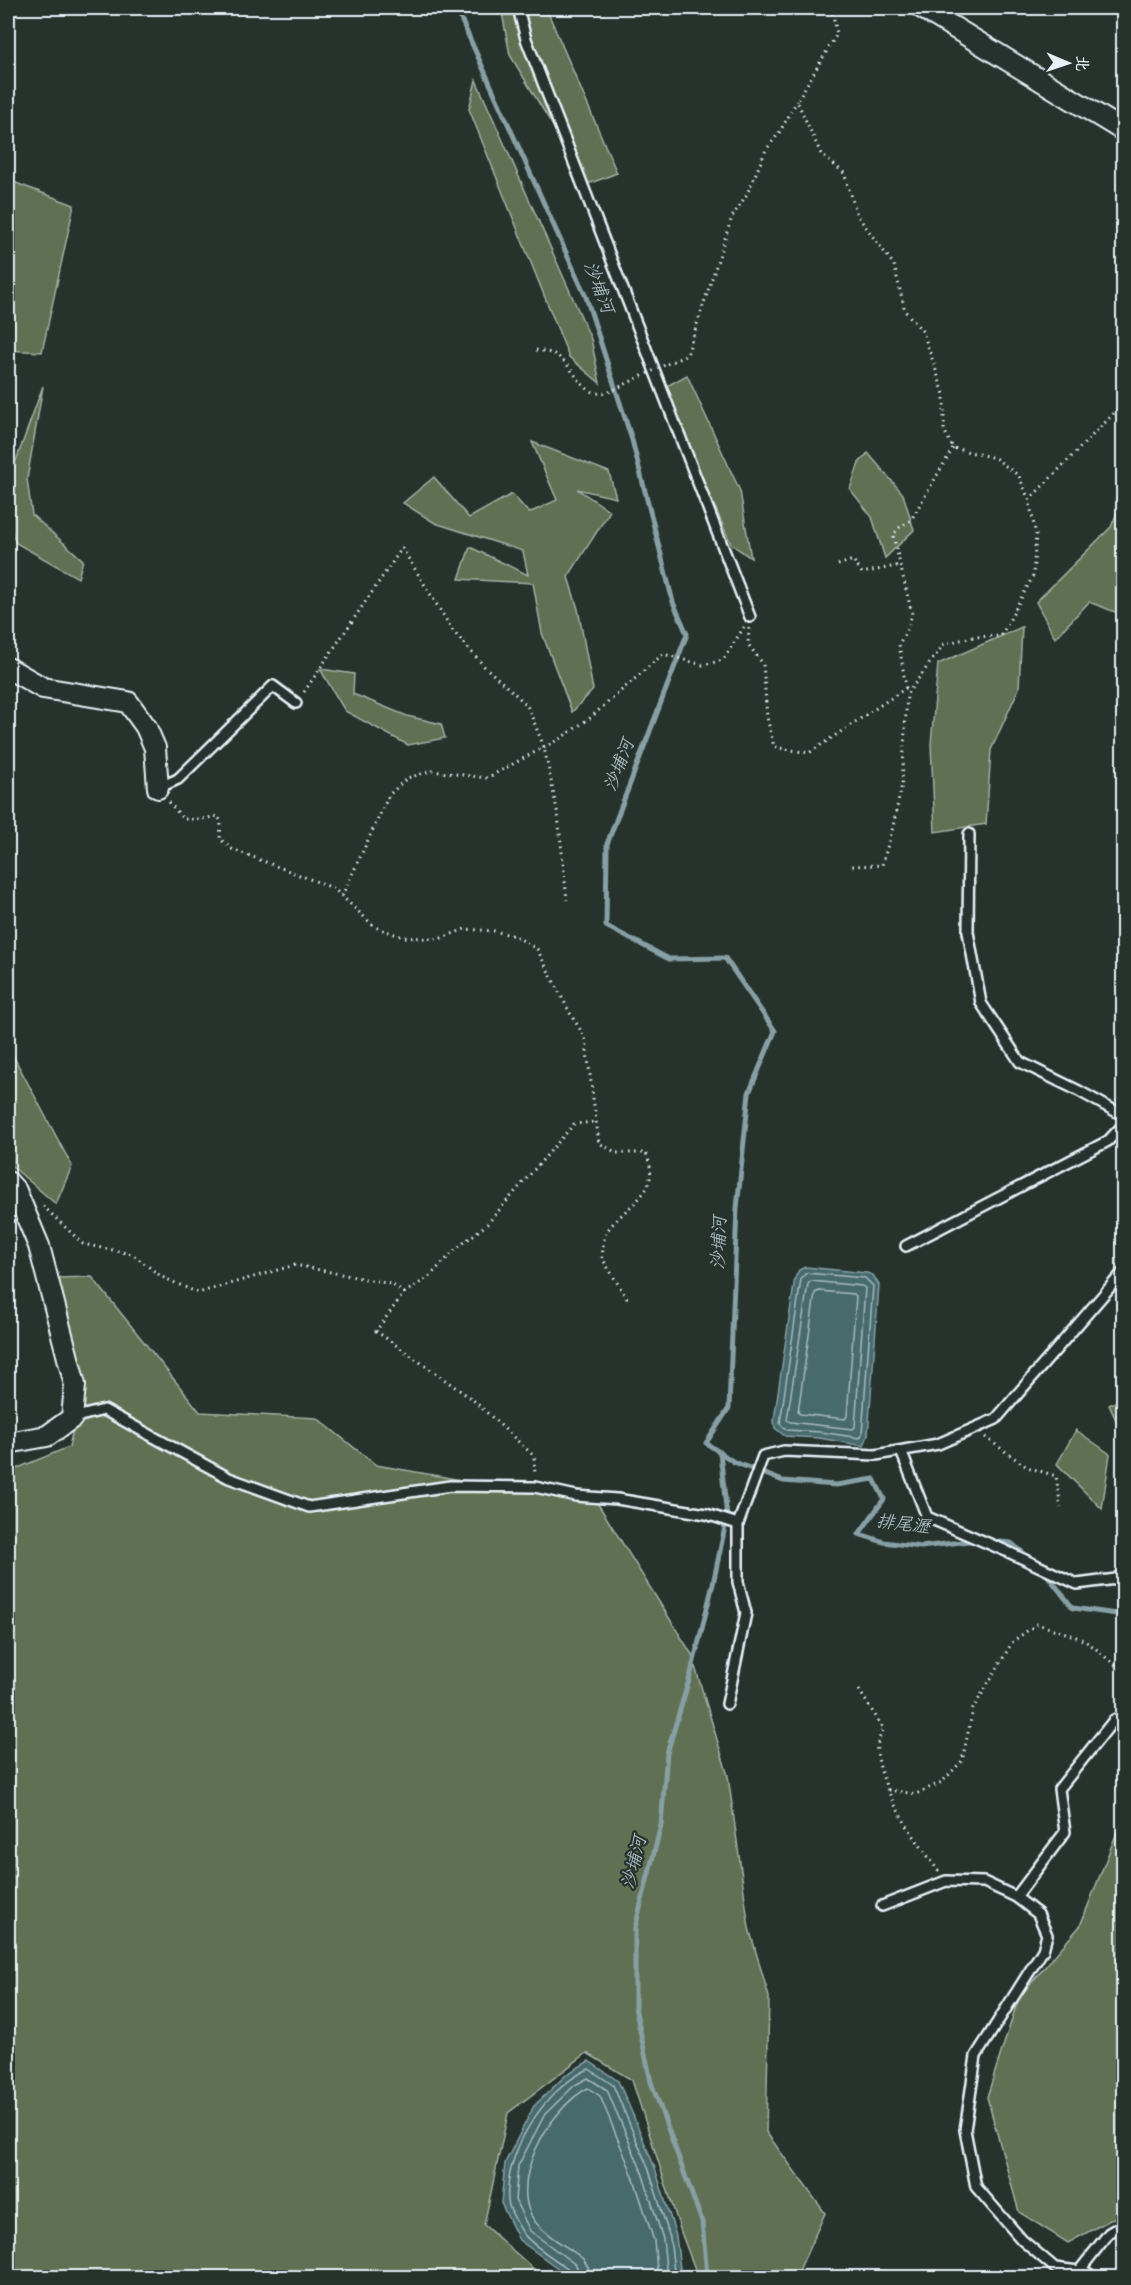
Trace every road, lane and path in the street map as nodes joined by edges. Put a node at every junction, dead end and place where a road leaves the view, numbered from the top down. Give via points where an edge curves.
1 (518, 8) edge
2 (829, 8) edge
3 (922, 8) edge
4 (796, 100) junction
5 (1124, 131) edge
6 (536, 350) dead end
7 (1124, 403) edge
8 (953, 448) junction
9 (1029, 500) junction
10 (838, 565) dead end
11 (900, 565) junction
12 (750, 617) junction
13 (8, 668) edge
14 (906, 688) junction
15 (907, 694) junction
16 (296, 703) joint
17 (544, 747) junction
18 (158, 788) junction
19 (969, 834) dead end
20 (850, 866) dead end
21 (342, 896) junction
22 (567, 900) dead end
23 (1124, 1116) edge
24 (596, 1122) junction
25 (1124, 1124) edge
26 (8, 1182) edge
27 (41, 1205) dead end
28 (906, 1246) dead end
29 (1124, 1270) edge
30 (404, 1293) junction
31 (629, 1302) dead end
32 (72, 1418) junction
33 (974, 1428) junction
34 (8, 1443) edge
35 (901, 1451) junction
36 (535, 1487) junction
37 (1061, 1508) dead end
38 (738, 1524) junction
39 (1121, 1578) edge
40 (1124, 1667) edge
41 (859, 1690) dead end
42 (727, 1704) dead end
43 (1114, 1720) dead end
44 (888, 1790) junction
45 (946, 1881) junction
46 (1016, 1897) junction
47 (882, 1906) dead end
48 (1124, 2224) edge
49 (1079, 2271) junction
50 (489, 2277) edge
51 (515, 2277) edge
52 (1095, 2277) edge

1 - 12 lane via 526,39
2 - 4 path via 837,34
3 - 5 street
4 - 6 path, bridge via 732,217 687,355 601,394 588,390 556,355
4 - 8 path via 821,154 844,173 857,215 894,265 905,311 923,332 944,394 944,430
7 - 9 path
8 - 9 path via 995,458 1020,476
8 - 11 path via 911,520 894,535
9 - 15 path via 1036,535 1033,576 1001,636 944,644
10 - 11 path via 853,560 862,573
11 - 14 path via 912,614 899,644
12 - 14 path via 748,644 763,664 774,747 809,753
12 - 17 path via 723,660 703,665 663,654 590,718
13 - 18 street via 43,688 128,702 155,748
14 - 15 path
15 - 20 path via 902,784 888,848 882,865
16 - 17 path via 402,548 453,631 527,705
16 - 18 lane via 273,686 178,779
17 - 21 path via 487,778 432,771 407,778 389,795
17 - 22 path via 558,815
18 - 21 path via 183,819 218,816 220,840 232,849 333,888
19 - 23 lane via 968,932 981,1004 1020,1062
21 - 24 path via 375,927 403,937 439,939 465,929 494,931 515,936 537,949 585,1037
24 - 30 path via 574,1124 487,1224 429,1277
24 - 31 path via 599,1143 617,1153 646,1153 652,1168 648,1189 606,1233 602,1258
25 - 28 lane via 1108,1141
26 - 32 street via 16,1191 39,1246 75,1385
27 - 30 path via 83,1244 132,1254 162,1277 198,1293 295,1265 391,1284
29 - 33 lane via 996,1419
30 - 36 path via 376,1331 472,1399 534,1456
32 - 34 street via 47,1436
32 - 36 lane via 105,1410 229,1478 309,1507 450,1486
33 - 35 lane via 938,1444
33 - 37 path via 1027,1467 1056,1476
35 - 38 lane via 876,1455 784,1451 763,1456
35 - 39 lane via 927,1517 1077,1584
36 - 38 lane
38 - 42 lane via 738,1582 746,1613
40 - 44 path via 1120,1669 1108,1661 1091,1645 1037,1624 1013,1641 973,1709 962,1761 942,1782 916,1794
41 - 44 path via 883,1728 876,1749
43 - 46 lane via 1059,1789 1065,1832
44 - 45 path via 915,1838
45 - 46 lane via 984,1882
45 - 47 lane
46 - 49 lane via 1038,1914 1047,1935 1043,1950 976,2056 965,2130 976,2187 1022,2240 1055,2268
48 - 49 lane via 1109,2233
49 - 52 lane
50 - 51 path

